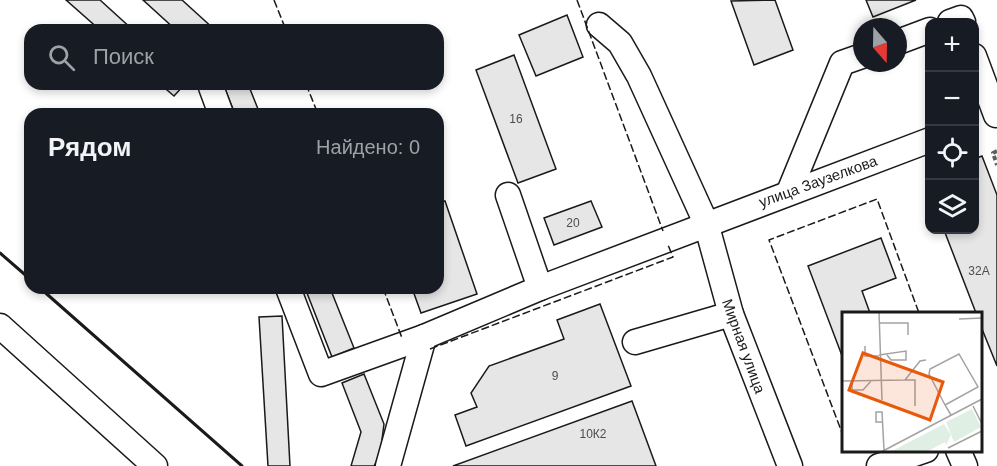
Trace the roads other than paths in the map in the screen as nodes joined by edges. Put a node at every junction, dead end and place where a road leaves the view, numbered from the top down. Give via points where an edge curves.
1 (599, 25) dead end
2 (925, 32) edge
3 (907, 39) edge
4 (853, 59) edge
5 (979, 72) edge
6 (212, 90) edge
7 (219, 108) edge
8 (989, 118) edge
9 (925, 142) edge
10 (789, 192) junction
11 (508, 195) dead end
12 (706, 223) junction
13 (540, 288) junction
14 (290, 294) edge
15 (731, 314) junction
16 (0, 326) edge
17 (423, 338) junction
18 (635, 342) dead end
19 (923, 451) edge
20 (958, 451) edge
21 (155, 466) edge
22 (388, 466) edge
23 (790, 466) edge
24 (879, 466) edge
25 (964, 466) edge

1 - 12 street, Мирная улица via 620,42 639,76
2 - 3 street
4 - 10 street via 842,63
5 - 8 street
6 - 7 street
9 - 10 street, улица Заузелкова
10 - 12 street, улица Заузелкова
11 - 13 street
12 - 13 street, улица Заузелкова
12 - 15 street, Мирная улица
13 - 17 street, улица Заузелкова
14 - 17 street, улица Заузелкова via 321,374
15 - 18 street
15 - 23 street, Мирная улица
16 - 21 street
17 - 22 street
19 - 24 street
20 - 25 street

